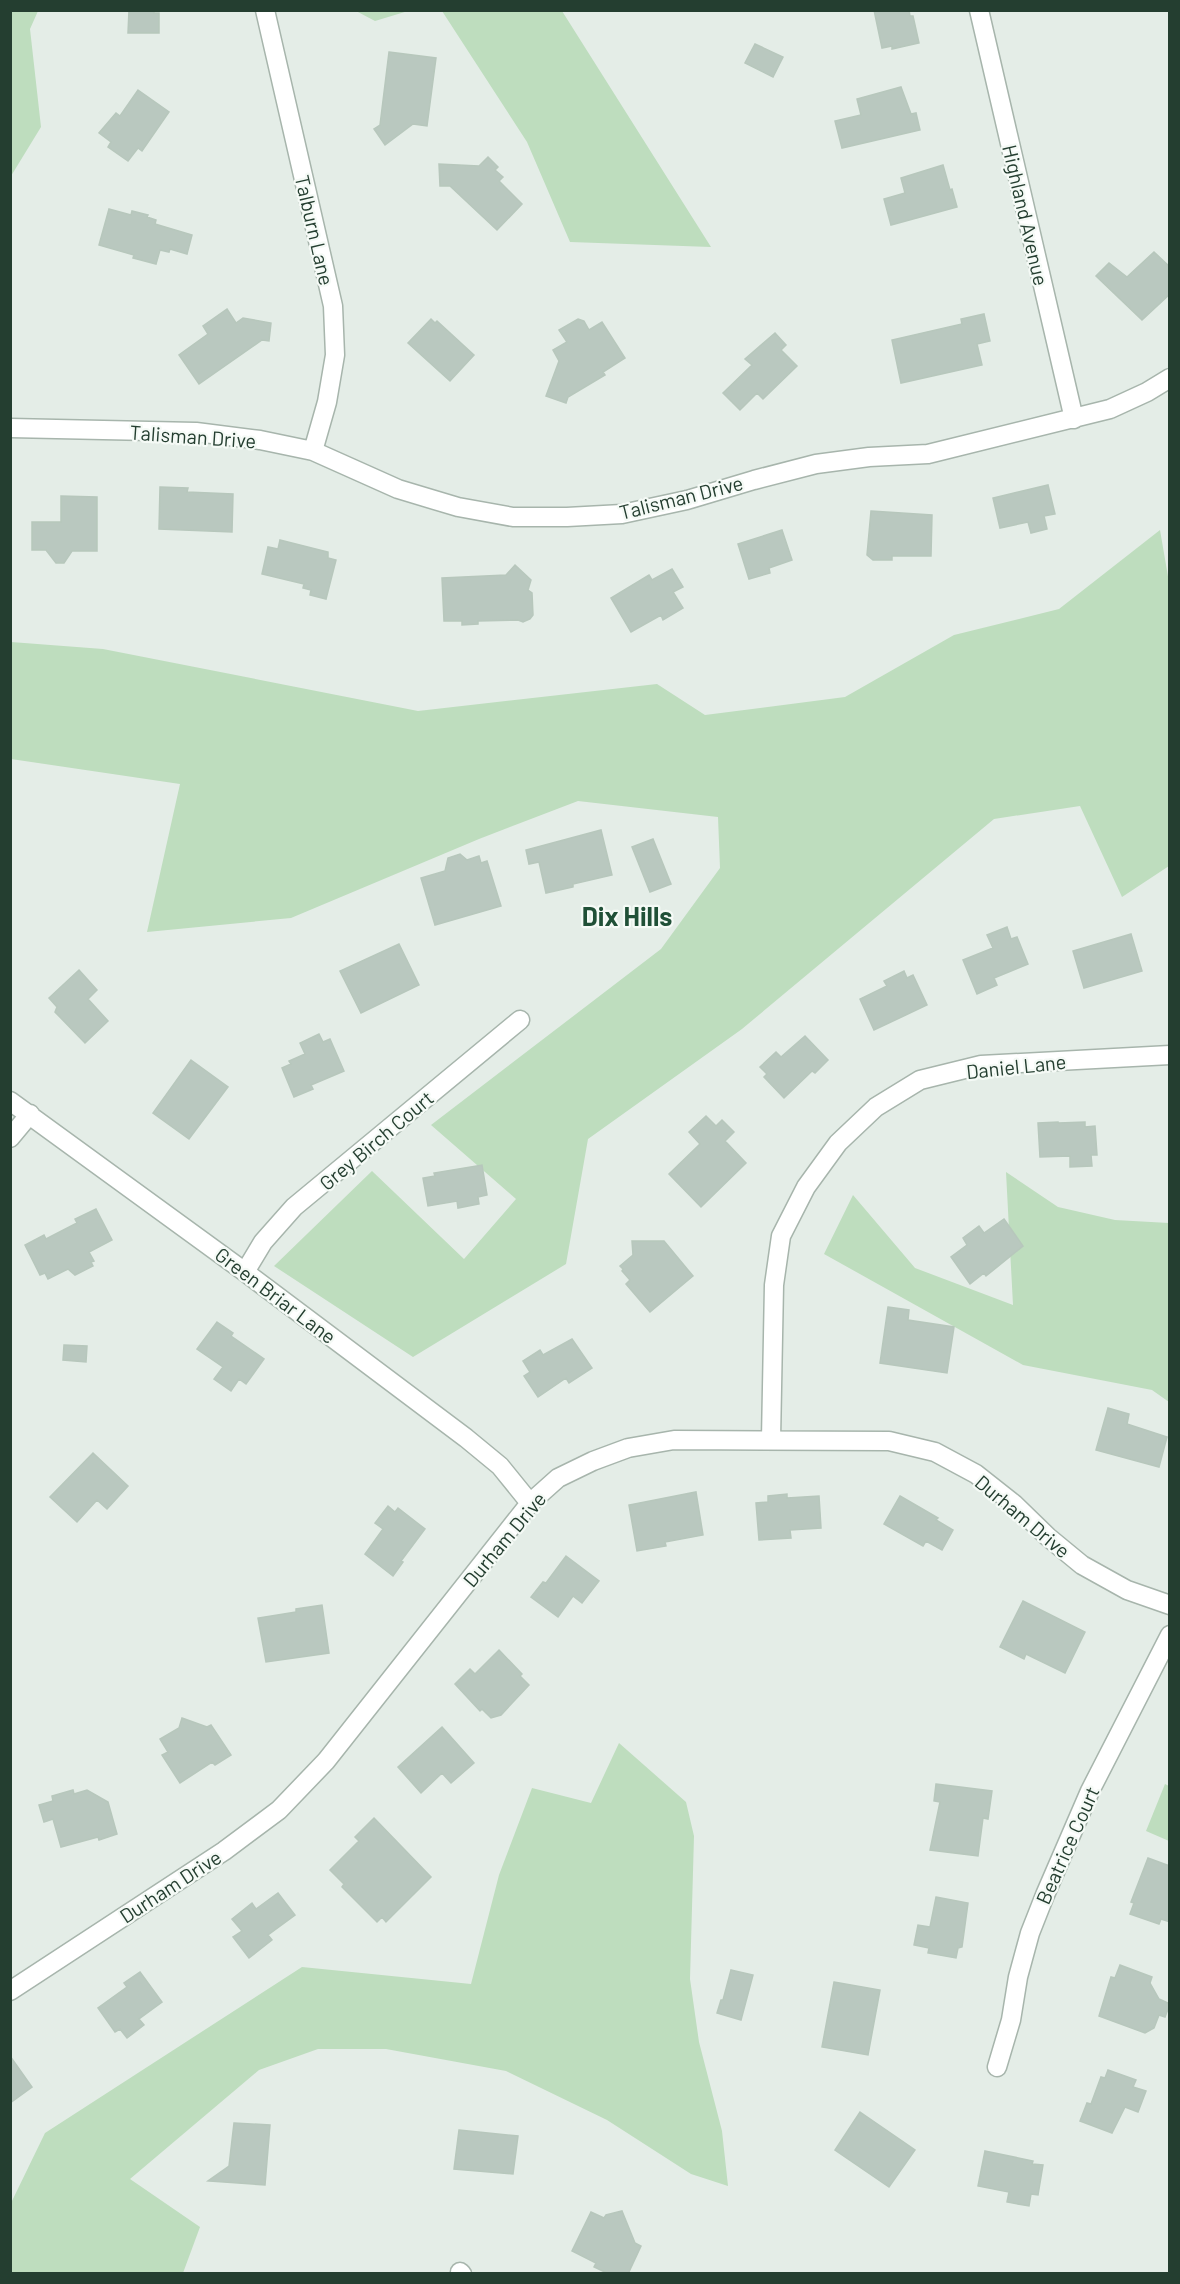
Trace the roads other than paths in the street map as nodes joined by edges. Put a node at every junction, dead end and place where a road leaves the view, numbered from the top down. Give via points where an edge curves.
1 (265, 10) edge
2 (979, 10) edge
3 (1170, 378) edge
4 (1074, 419) junction
5 (10, 428) edge
6 (312, 451) junction
7 (520, 1020) dead end
8 (1170, 1054) edge
9 (10, 1101) edge
10 (30, 1114) junction
11 (10, 1138) edge
12 (245, 1272) junction
13 (771, 1439) junction
14 (530, 1503) junction
15 (1170, 1605) edge
16 (1170, 1635) edge
17 (10, 1991) edge
18 (997, 2067) dead end

1 - 6 street, Talburn Lane via 333,306 335,355 327,402
2 - 4 street, Highland Avenue
3 - 4 street, Talisman Drive via 1110,409
4 - 6 street, Talisman Drive via 928,454 816,464 622,514 567,517 513,517 458,507 398,489
5 - 6 street, Talisman Drive via 196,432
7 - 12 street, Grey Birch Court via 294,1207 263,1242
8 - 13 street, Daniel Lane via 981,1065 920,1080 876,1107 838,1143 806,1187 781,1236 774,1285
9 - 10 street, Green Briar Lane
10 - 11 street
10 - 12 street, Green Briar Lane
12 - 14 street, Green Briar Lane via 466,1438 500,1466
13 - 14 street, Durham Drive via 674,1440 628,1448 558,1478
13 - 15 street, Durham Drive via 889,1441 935,1452 976,1474 1082,1565 1127,1590
14 - 17 street, Durham Drive via 326,1761 279,1810 224,1851
16 - 18 street, Beatrice Court via 1090,1791 1045,1895 1030,1933

